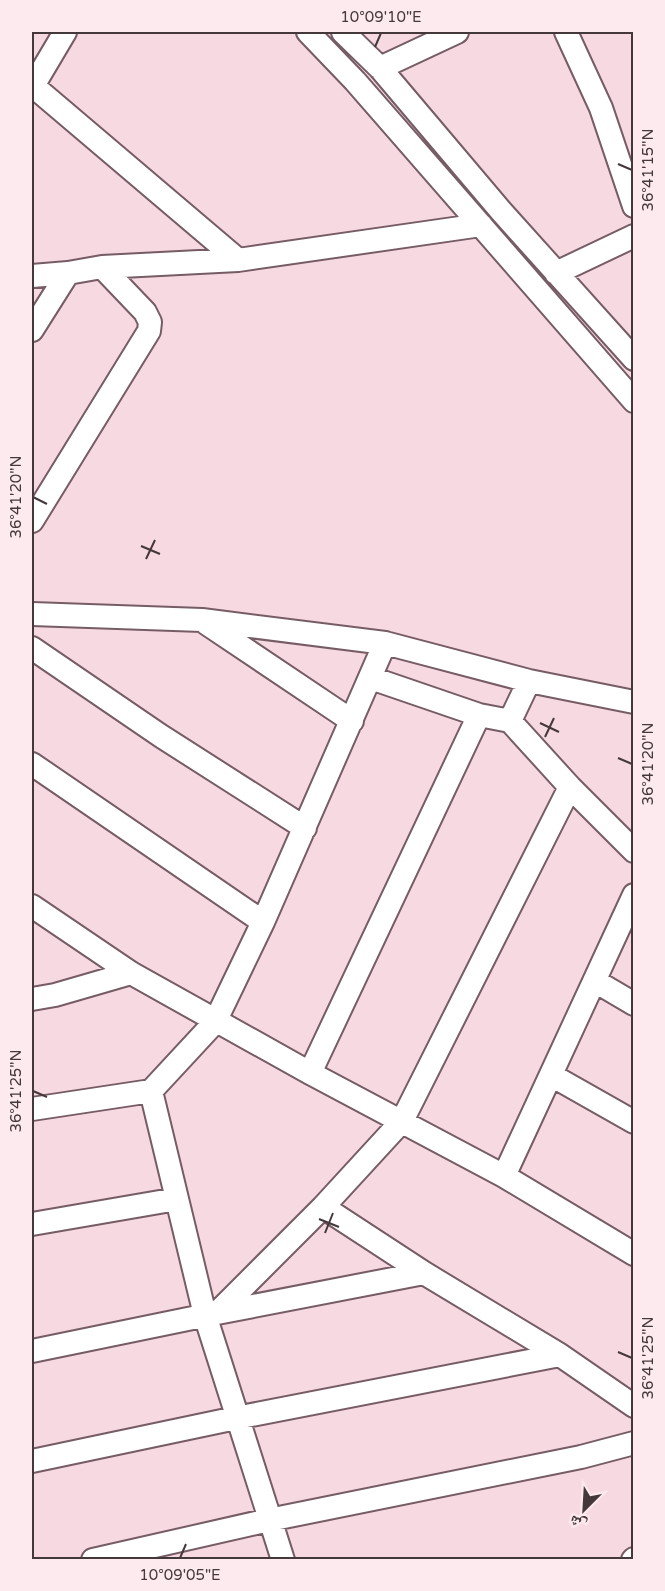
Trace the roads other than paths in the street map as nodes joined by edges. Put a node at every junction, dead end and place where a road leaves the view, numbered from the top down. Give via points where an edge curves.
1 (65, 32) edge
2 (308, 32) edge
3 (343, 32) edge
4 (457, 32) edge
5 (566, 32) edge
6 (380, 68) junction
7 (32, 86) edge
8 (469, 173) junction
9 (448, 188) junction
10 (633, 206) edge
11 (481, 225) junction
12 (633, 236) edge
13 (238, 260) junction
14 (102, 267) junction
15 (68, 273) junction
16 (556, 273) junction
17 (32, 276) edge
18 (32, 330) edge
19 (631, 352) edge
20 (633, 401) edge
21 (32, 520) edge
22 (32, 614) edge
23 (202, 620) junction
24 (385, 643) junction
25 (32, 648) edge
26 (371, 678) junction
27 (529, 681) junction
28 (633, 702) edge
29 (479, 715) junction
30 (352, 721) junction
31 (510, 721) junction
32 (32, 764) edge
33 (570, 787) junction
34 (305, 828) junction
35 (633, 851) edge
36 (633, 895) edge
37 (32, 906) edge
38 (263, 922) junction
39 (131, 974) junction
40 (595, 981) junction
41 (32, 999) edge
42 (633, 1004) edge
43 (215, 1022) junction
44 (310, 1074) junction
45 (551, 1075) junction
46 (152, 1091) junction
47 (32, 1109) edge
48 (402, 1121) junction
49 (633, 1122) edge
50 (504, 1176) junction
51 (177, 1199) junction
52 (323, 1207) junction
53 (32, 1224) edge
54 (633, 1254) edge
55 (424, 1273) junction
56 (211, 1314) junction
57 (32, 1351) edge
58 (560, 1355) junction
59 (633, 1406) edge
60 (236, 1418) junction
61 (633, 1443) edge
62 (32, 1461) edge
63 (269, 1520) junction
64 (93, 1560) edge
65 (283, 1560) edge

1 - 7 street
2 - 9 street
3 - 6 street
4 - 6 street
5 - 10 street via 601,108
6 - 8 street
7 - 13 street
8 - 9 street
8 - 16 street
9 - 11 street
11 - 13 street
11 - 20 street
12 - 16 street
13 - 14 street
14 - 15 street
14 - 21 street via 145,312 149,331
15 - 17 street
15 - 18 street
16 - 19 street
22 - 23 street
23 - 24 street
23 - 30 street
24 - 26 street
24 - 27 street
25 - 34 street
26 - 29 street
26 - 30 street
27 - 28 street
27 - 31 street
29 - 31 street
29 - 44 street
30 - 34 street
31 - 33 street
32 - 38 street
33 - 35 street
33 - 48 street
34 - 38 street
36 - 40 street
37 - 39 street
38 - 43 street
39 - 41 street
39 - 43 street
40 - 42 street
40 - 45 street
43 - 44 street
43 - 46 street
44 - 48 street
45 - 49 street
45 - 50 street
46 - 47 street
46 - 51 street
48 - 50 street
48 - 52 street
50 - 54 street
51 - 53 street
51 - 56 street
52 - 55 street
52 - 56 street
55 - 56 street
55 - 58 street
56 - 57 street
56 - 60 street
58 - 59 street
58 - 60 street
60 - 62 street
60 - 63 street
61 - 63 street
63 - 64 street
63 - 65 street

